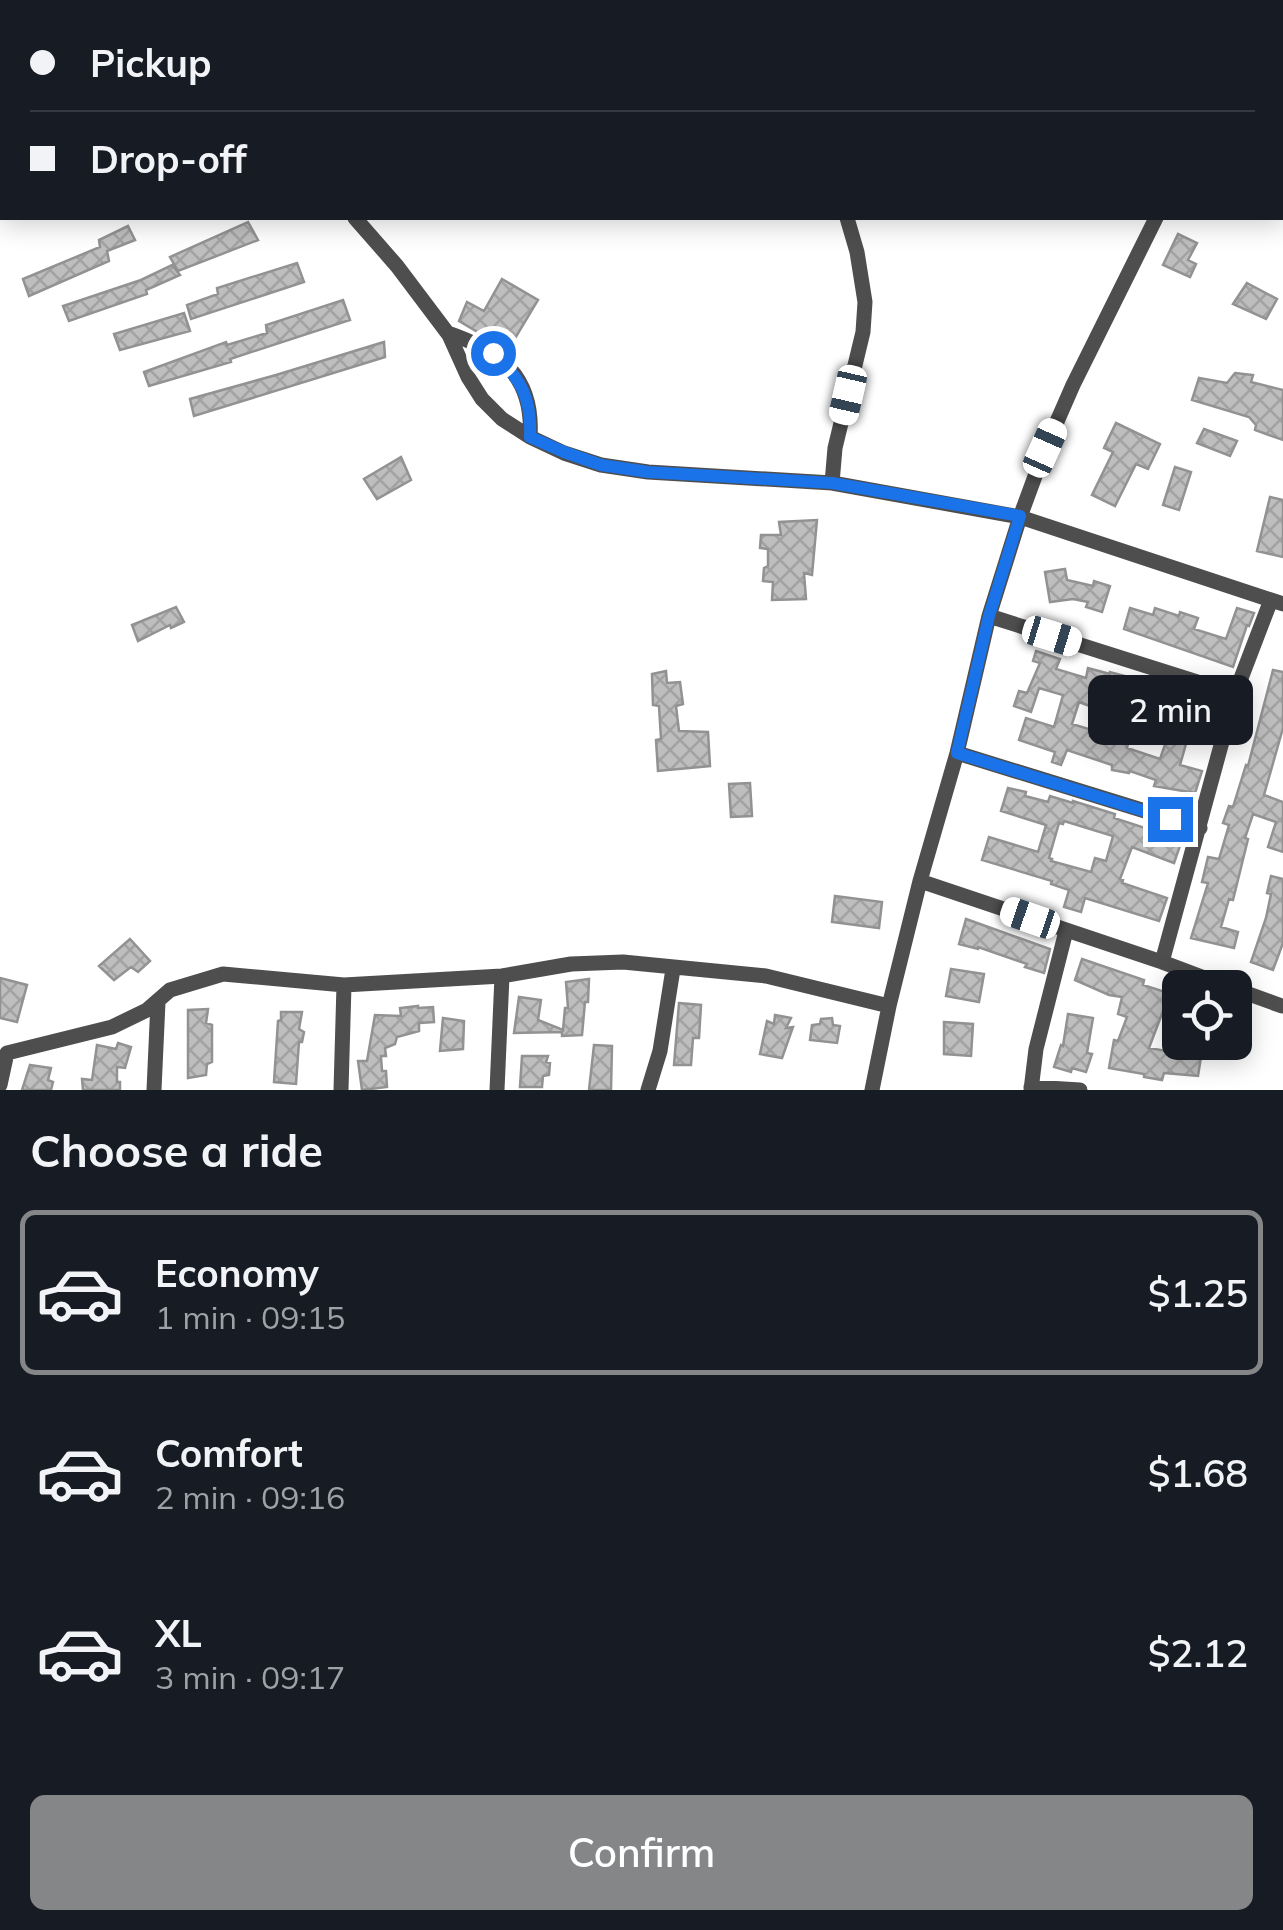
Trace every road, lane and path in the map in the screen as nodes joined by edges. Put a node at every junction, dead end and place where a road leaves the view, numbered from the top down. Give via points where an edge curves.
1 (357, 220) edge
2 (848, 220) edge
3 (1155, 220) edge
4 (448, 334) junction
5 (530, 437) junction
6 (832, 483) junction
7 (1020, 516) junction
8 (1277, 602) edge
9 (989, 616) junction
10 (1236, 694) junction
11 (957, 753) junction
12 (1200, 828) junction
13 (920, 882) junction
14 (1066, 931) junction
15 (1162, 962) junction
16 (673, 968) junction
17 (1184, 970) edge
18 (502, 976) junction
19 (344, 986) junction
20 (1252, 996) edge
21 (158, 1002) junction
22 (889, 1006) junction
23 (1283, 1010) edge
24 (4, 1049) edge
25 (0, 1085) edge
26 (1031, 1088) edge
27 (154, 1090) edge
28 (341, 1090) edge
29 (497, 1090) edge
30 (648, 1090) edge
31 (872, 1090) edge
32 (1080, 1090) edge

1 - 4 street
2 - 6 street via 865,302
3 - 7 street via 1045,448
4 - 5 street via 482,399
4 - 5 street via 512,369 530,410
5 - 6 street via 601,465
6 - 7 street
7 - 8 street
7 - 9 street
8 - 10 street
9 - 10 street
9 - 11 street
10 - 12 street
11 - 12 street
11 - 13 street
12 - 15 street
13 - 14 street
13 - 22 street
14 - 15 street
14 - 26 street
15 - 17 street
16 - 18 street via 571,964
16 - 22 street via 766,976
16 - 30 street
18 - 19 street
18 - 29 street
19 - 21 street via 223,974 170,990
19 - 28 street
20 - 23 street
21 - 24 street via 112,1027
21 - 27 street
22 - 31 street
24 - 25 street
26 - 32 street

